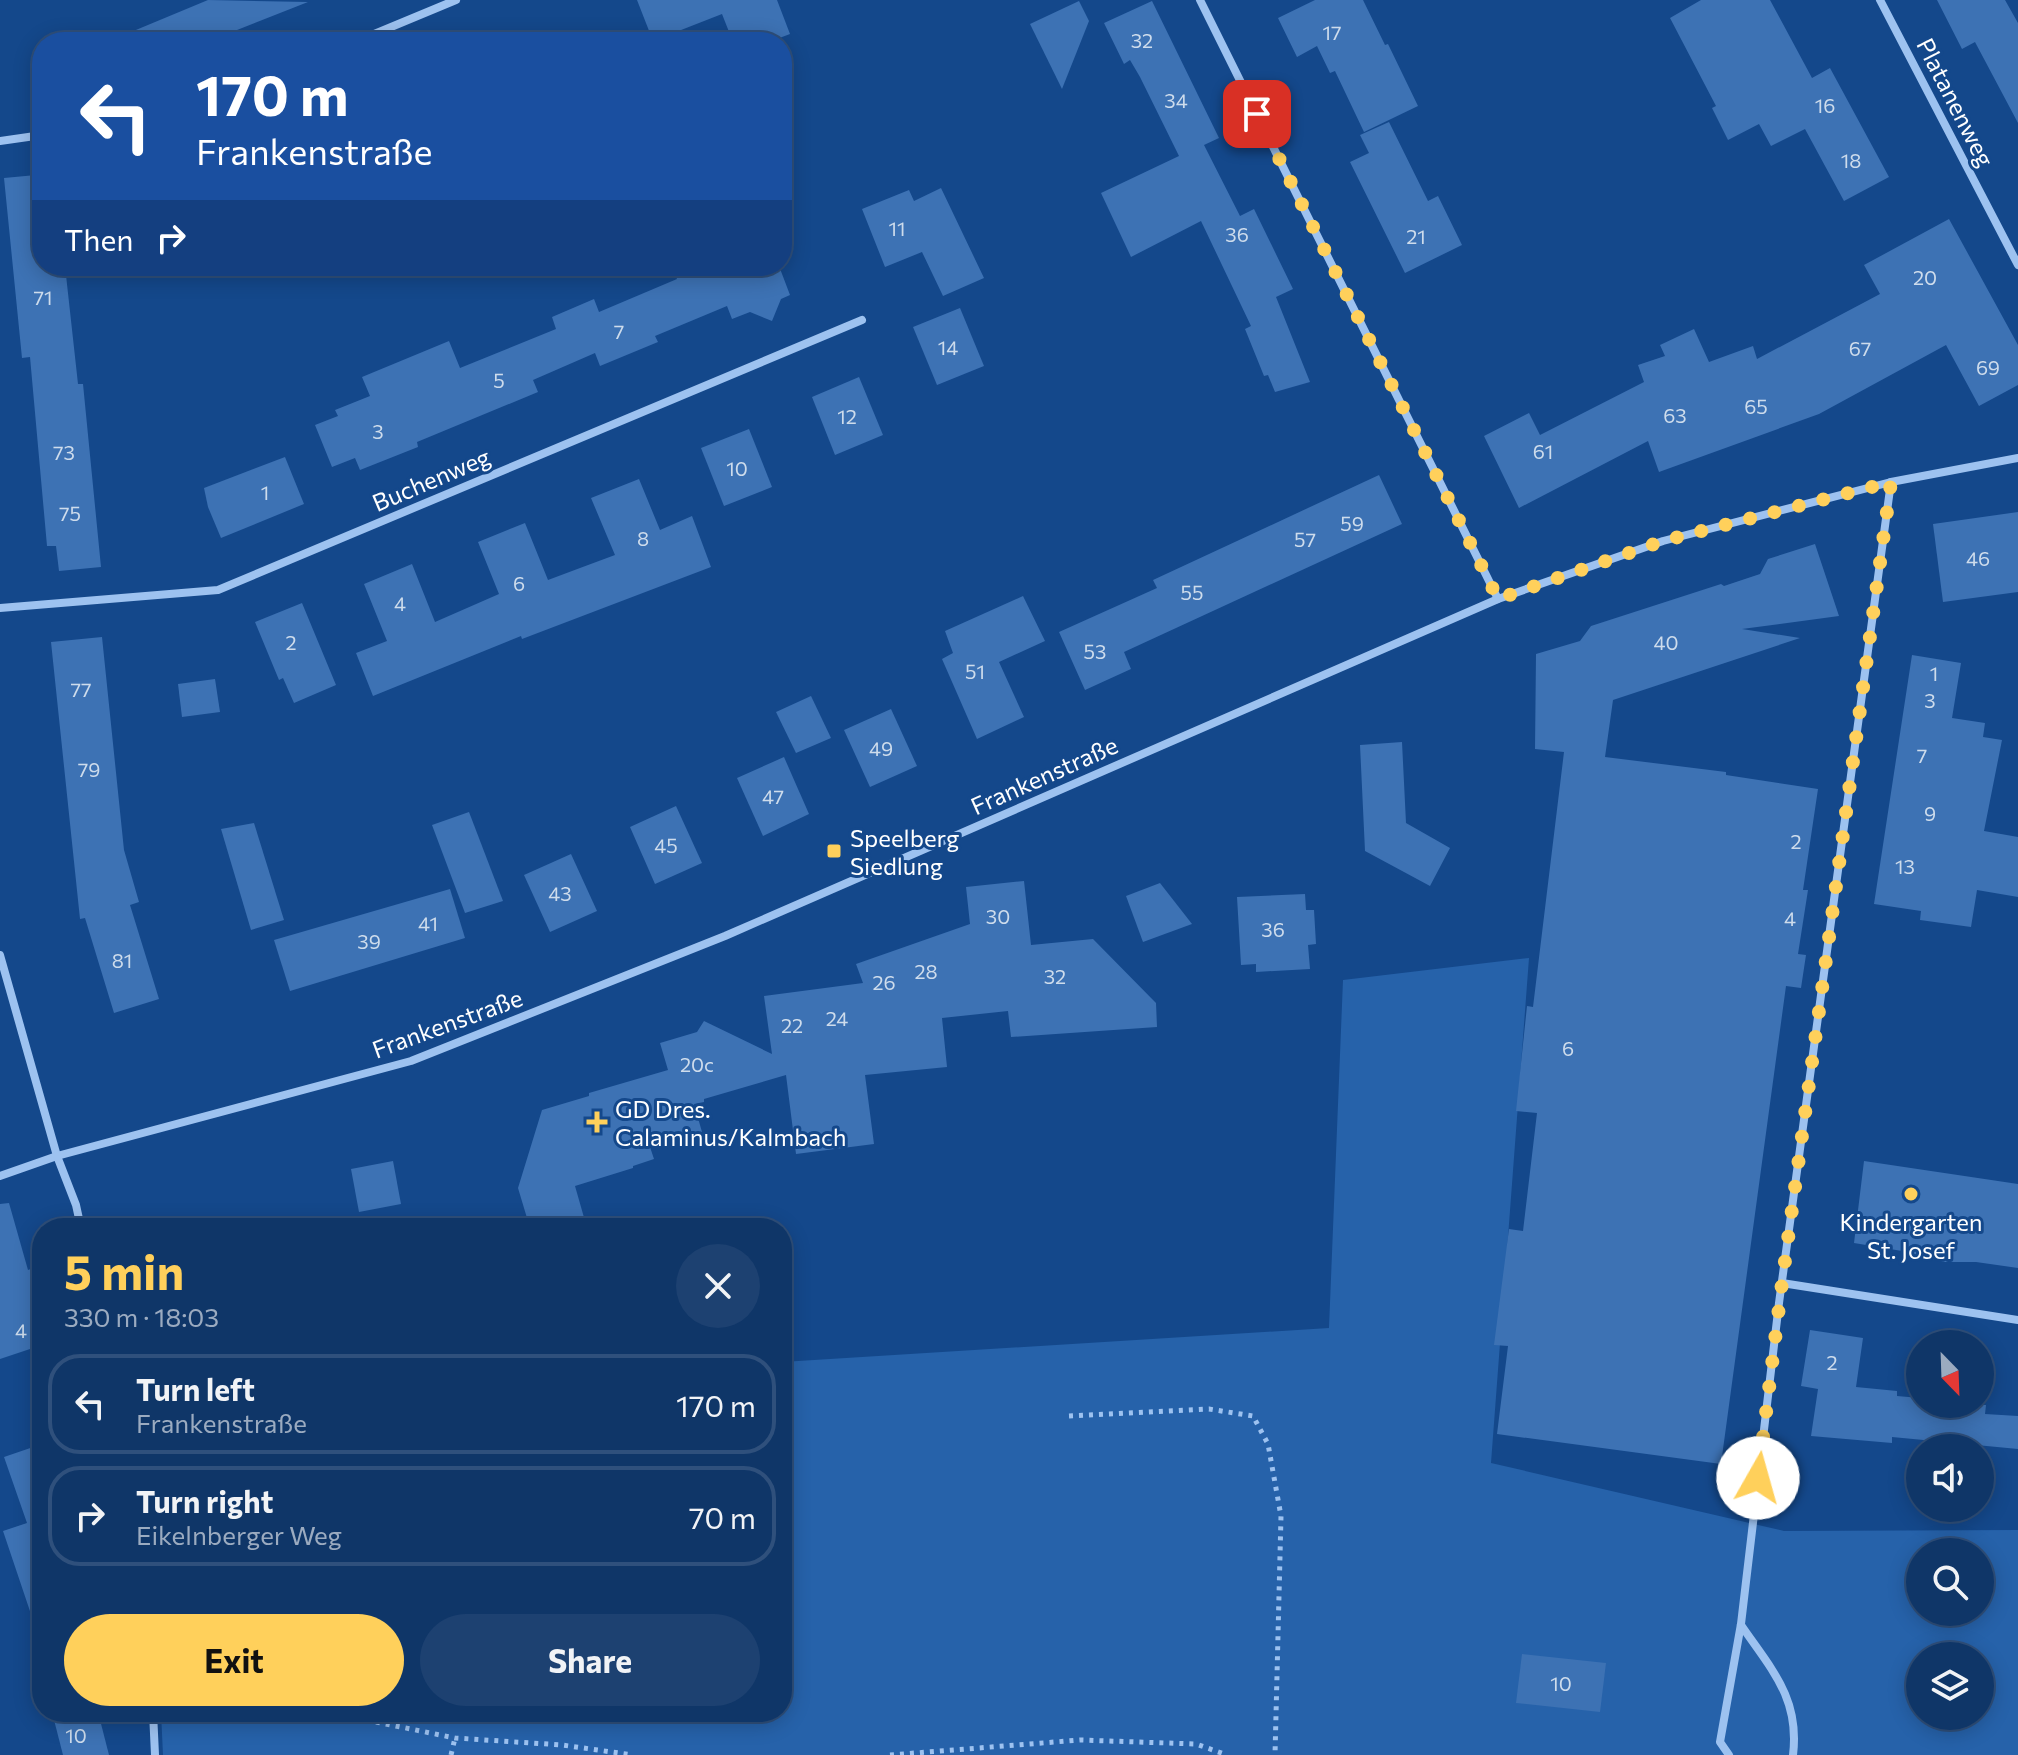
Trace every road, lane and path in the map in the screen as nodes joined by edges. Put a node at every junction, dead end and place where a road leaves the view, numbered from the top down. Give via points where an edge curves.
1 (456, 0) edge
2 (1200, 0) edge
3 (1880, 0) edge
4 (379, 32) edge
5 (32, 136) edge
6 (0, 141) edge
7 (2018, 265) edge
8 (862, 320) dead end
9 (2018, 458) edge
10 (1891, 482) junction
11 (1498, 599) junction
12 (0, 608) edge
13 (0, 955) edge
14 (57, 1156) junction
15 (0, 1176) edge
16 (79, 1218) edge
17 (1782, 1283) junction
18 (2018, 1320) edge
19 (1069, 1416) dead end
20 (1741, 1624) junction
21 (153, 1722) edge
22 (376, 1722) edge
23 (455, 1738) junction
24 (155, 1755) edge
25 (451, 1755) edge
26 (633, 1755) edge
27 (890, 1755) edge
28 (1227, 1755) edge
29 (1275, 1755) edge
30 (1729, 1755) edge
31 (1793, 1755) edge

1 - 4 street
2 - 11 street
3 - 7 street, Platanenweg
5 - 6 street
8 - 12 street, Buchenweg via 218,590
9 - 10 street, Frankenstraße
10 - 11 street, Frankenstraße via 1663,541
10 - 17 street
11 - 14 street, Frankenstraße via 725,936 411,1061
13 - 14 street
14 - 15 street, Frankenstraße
14 - 16 street
17 - 18 street
17 - 20 street
19 - 29 path via 1209,1409 1253,1416 1268,1444 1281,1516
20 - 30 street via 1720,1742
20 - 31 street via 1784,1688 1796,1731
21 - 24 street
22 - 23 path
23 - 25 path
23 - 26 path
27 - 28 path via 1080,1740 1196,1744

